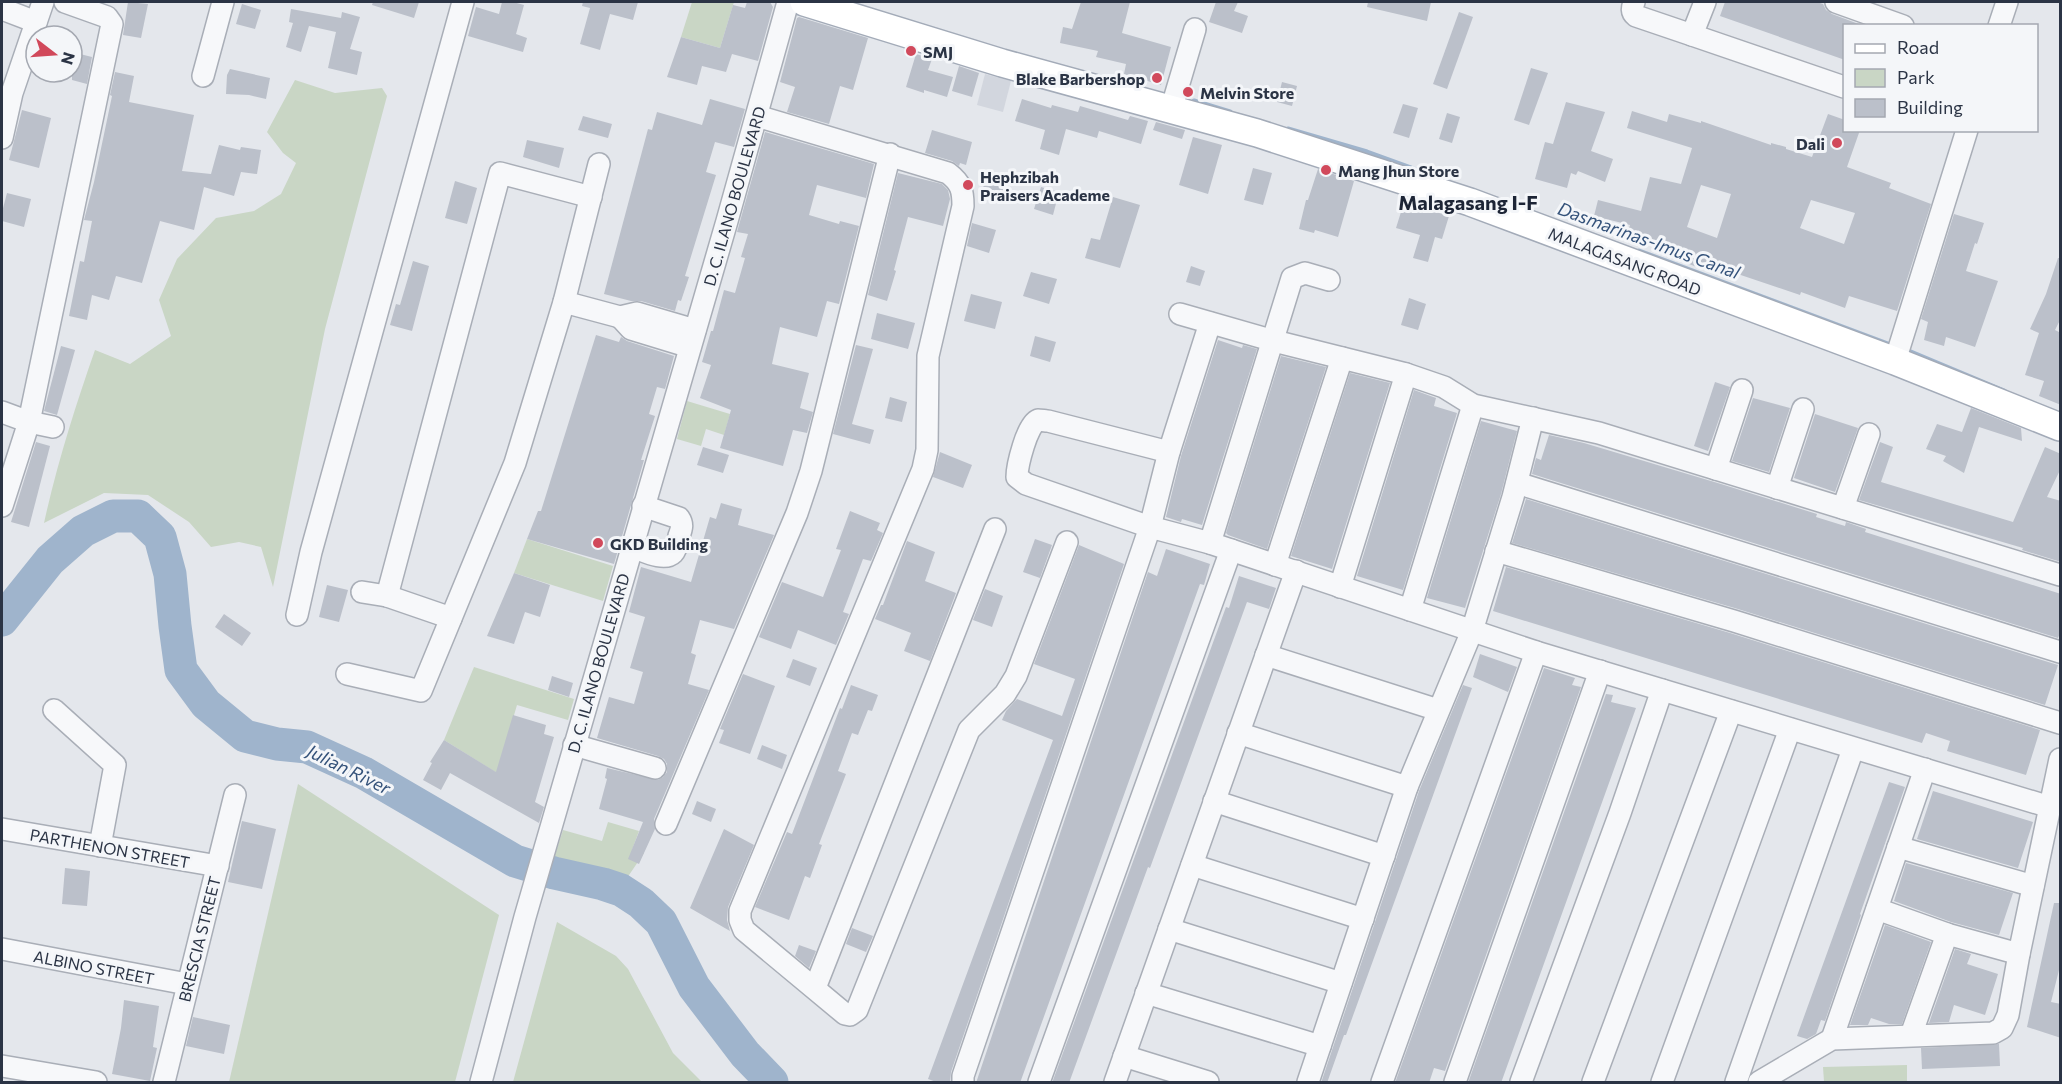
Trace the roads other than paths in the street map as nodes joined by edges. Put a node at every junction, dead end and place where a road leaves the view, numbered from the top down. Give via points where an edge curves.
1 (43, 2) edge
2 (65, 2) edge
3 (224, 2) edge
4 (463, 2) edge
5 (788, 2) edge
6 (804, 2) edge
7 (1634, 2) edge
8 (1705, 2) edge
9 (2007, 2) edge
10 (1850, 4) edge
11 (2, 9) edge
12 (36, 22) junction
13 (1898, 24) edge
14 (2000, 24) edge
15 (1195, 29) dead end
16 (1692, 35) junction
17 (203, 76) dead end
18 (1843, 86) edge
19 (7, 91) edge
20 (1171, 110) junction
21 (757, 116) junction
22 (1966, 132) edge
23 (2, 138) edge
24 (890, 154) junction
25 (599, 164) dead end
26 (591, 197) junction
27 (1329, 280) dead end
28 (564, 302) junction
29 (1180, 314) dead end
30 (1210, 323) junction
31 (684, 336) junction
32 (1274, 341) junction
33 (1341, 358) junction
34 (1895, 361) junction
35 (1406, 374) junction
36 (1742, 390) dead end
37 (1473, 405) junction
38 (1803, 409) dead end
39 (2, 412) edge
40 (1533, 418) junction
41 (29, 422) junction
42 (53, 427) dead end
43 (2061, 427) edge
44 (1869, 434) dead end
45 (1169, 452) junction
46 (1716, 469) junction
47 (1517, 483) junction
48 (1777, 488) junction
49 (2, 498) edge
50 (644, 506) junction
51 (1843, 508) junction
52 (1150, 527) junction
53 (995, 530) dead end
54 (1067, 542) dead end
55 (1210, 543) junction
56 (632, 547) junction
57 (1231, 550) junction
58 (1497, 551) junction
59 (1275, 565) junction
60 (1296, 571) junction
61 (2061, 575) edge
62 (1340, 586) junction
63 (362, 592) dead end
64 (387, 596) junction
65 (1410, 610) junction
66 (297, 615) dead end
67 (451, 618) junction
68 (1472, 631) junction
69 (1536, 652) junction
70 (2061, 652) edge
71 (1266, 655) junction
72 (1600, 671) junction
73 (347, 674) dead end
74 (1662, 690) junction
75 (54, 710) dead end
76 (1438, 710) junction
77 (1731, 711) junction
78 (2061, 723) edge
79 (1790, 729) junction
80 (1238, 733) junction
81 (574, 745) junction
82 (1853, 749) junction
83 (2061, 759) edge
84 (655, 768) dead end
85 (1925, 769) junction
86 (1407, 787) junction
87 (235, 795) dead end
88 (1214, 801) junction
89 (2050, 807) junction
90 (666, 824) dead end
91 (2, 829) edge
92 (100, 846) junction
93 (1898, 847) junction
94 (1384, 856) junction
95 (1192, 865) junction
96 (218, 866) junction
97 (2033, 886) junction
98 (1876, 909) junction
99 (1363, 919) junction
100 (1169, 929) junction
101 (1947, 934) junction
102 (2, 949) edge
103 (2019, 954) junction
104 (1341, 983) junction
105 (188, 984) junction
106 (815, 988) junction
107 (1146, 993) junction
108 (1911, 1035) junction
109 (1832, 1039) junction
110 (1320, 1046) junction
111 (1124, 1056) junction
112 (2, 1066) edge
113 (1187, 1079) edge
114 (96, 1083) edge
115 (164, 1083) edge
116 (481, 1083) edge
117 (963, 1083) edge
118 (1040, 1083) edge
119 (1115, 1083) edge
120 (1208, 1083) edge
121 (1308, 1083) edge
122 (1382, 1083) edge
123 (1455, 1083) edge
124 (1521, 1083) edge
125 (1593, 1083) edge
126 (1662, 1083) edge
127 (1736, 1083) edge
128 (1759, 1083) edge

1 - 12 street
2 - 41 street via 107,17 112,24
3 - 17 street
4 - 66 street
5 - 21 street, D. C. ILANO BOULEVARD
6 - 20 main road, MALAGASANG ROAD
7 - 16 street via 1632,13 1636,16
8 - 16 street
9 - 14 street
10 - 13 street
11 - 12 street
12 - 19 street
15 - 20 street
16 - 18 street
19 - 23 street
20 - 34 main road, MALAGASANG ROAD via 1470,202
21 - 24 street
21 - 31 street, D. C. ILANO BOULEVARD
22 - 34 street
24 - 90 street via 811,471
24 - 106 street via 948,173 960,183 963,194 928,356 927,450 923,469 740,911 744,930
25 - 26 street
26 - 28 street
26 - 64 street via 500,173
27 - 32 street via 1305,273 1292,278
28 - 31 street via 620,317 631,329
28 - 67 street via 515,463
29 - 30 street
30 - 32 street
30 - 45 street
31 - 50 street, D. C. ILANO BOULEVARD
32 - 33 street
32 - 55 street
33 - 35 street
33 - 59 street
34 - 43 main road, MALAGASANG ROAD
35 - 37 street via 1444,387
35 - 62 street
36 - 46 street
37 - 40 street
37 - 65 street
38 - 48 street
39 - 41 street
40 - 46 street via 1599,433
40 - 47 street
41 - 42 street
41 - 49 street
44 - 51 street
45 - 52 street
45 - 52 street via 1038,420 1029,431 1017,468 1017,477 1026,484
46 - 48 street
47 - 58 street
47 - 70 street
48 - 51 street
50 - 56 street, D. C. ILANO BOULEVARD
50 - 56 street via 679,518 682,528 675,550 669,555
51 - 61 street
52 - 55 street
52 - 117 street
53 - 106 street
54 - 106 street via 1016,676 1005,694 969,729 857,1010 845,1014
55 - 57 street
56 - 81 street, D. C. ILANO BOULEVARD
57 - 59 street
57 - 118 street
58 - 68 street
58 - 78 street
59 - 60 street
60 - 62 street
60 - 71 street
62 - 65 street
63 - 64 street
64 - 67 street
65 - 68 street
67 - 73 street via 421,692
68 - 69 street
68 - 76 street
69 - 72 street
69 - 122 street
71 - 76 street
71 - 80 street
72 - 74 street
72 - 123 street
74 - 77 street
74 - 124 street
75 - 92 street via 115,765
76 - 86 street
77 - 79 street
77 - 125 street
79 - 82 street
79 - 126 street
80 - 86 street
80 - 88 street
81 - 84 street
81 - 116 street, D. C. ILANO BOULEVARD
82 - 85 street
82 - 127 street
83 - 89 street
85 - 89 street
85 - 93 street
86 - 94 street
87 - 96 street, BRESCIA STREET
88 - 94 street
88 - 95 street
89 - 97 street
91 - 92 street, PARTHENON STREET
92 - 96 street, PARTHENON STREET
93 - 97 street
93 - 98 street
94 - 99 street
95 - 99 street
95 - 100 street
96 - 105 street, BRESCIA STREET
97 - 103 street
98 - 101 street
98 - 109 street
99 - 104 street
100 - 104 street
100 - 107 street
101 - 103 street
101 - 108 street
102 - 105 street, ALBINO STREET
103 - 108 street via 2002,1028 1993,1033
104 - 110 street
105 - 115 street, BRESCIA STREET
107 - 110 street
107 - 111 street
108 - 109 street
109 - 128 street
110 - 121 street
111 - 113 street
111 - 119 street
112 - 114 street
113 - 120 street

